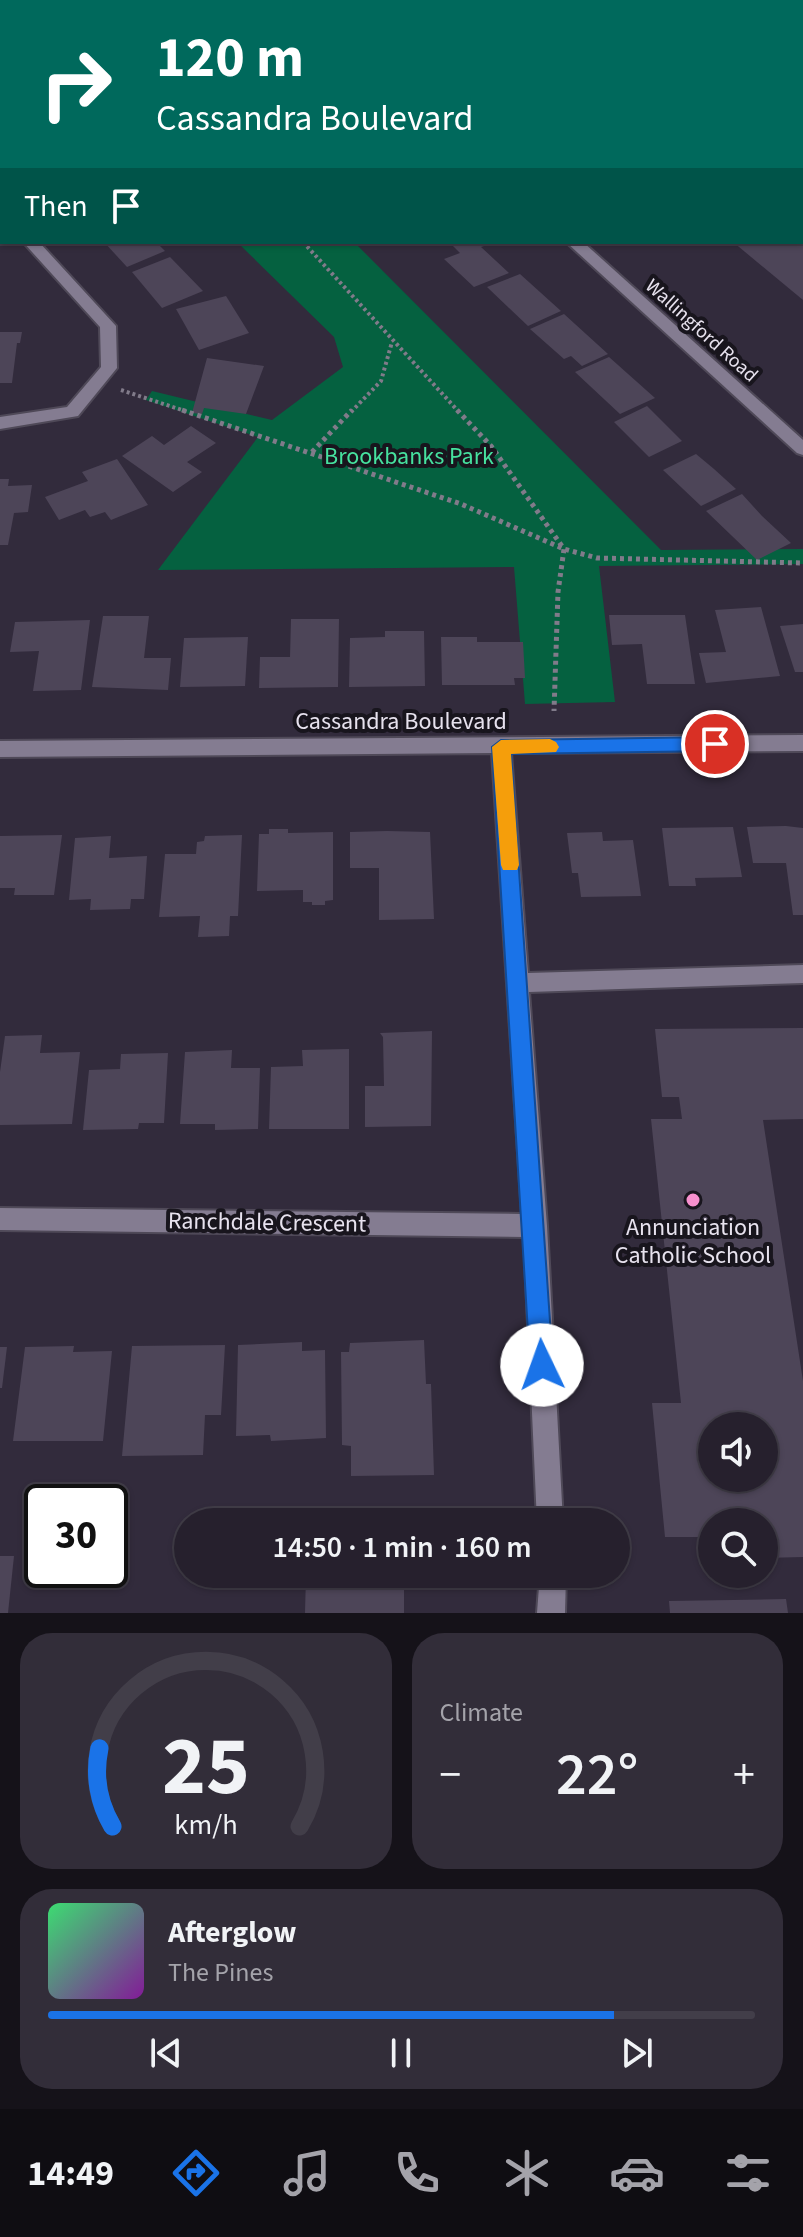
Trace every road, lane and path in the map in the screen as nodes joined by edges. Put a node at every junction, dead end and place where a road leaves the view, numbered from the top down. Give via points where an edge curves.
1 (33, 244) edge
2 (305, 244) edge
3 (576, 244) edge
4 (392, 342) junction
5 (97, 382) junction
6 (0, 423) edge
7 (803, 449) edge
8 (312, 452) junction
9 (564, 549) junction
10 (803, 563) edge
11 (554, 711) dead end
12 (803, 743) edge
13 (501, 747) junction
14 (0, 749) edge
15 (803, 974) edge
16 (519, 983) junction
17 (0, 1219) edge
18 (535, 1226) junction
19 (549, 1508) edge
20 (552, 1588) edge
21 (551, 1613) edge

1 - 5 street via 108,326 109,368
2 - 4 path
3 - 7 street, Wallingford Road
4 - 8 path via 381,381
4 - 9 path via 491,446
5 - 6 street via 72,412
5 - 8 path
8 - 9 path via 461,504
9 - 10 path via 597,558
9 - 11 path
12 - 13 street, Cassandra Boulevard
13 - 14 street, Cassandra Boulevard
13 - 16 street
15 - 16 street
16 - 18 street
17 - 18 street, Ranchdale Crescent
18 - 19 street
20 - 21 street

